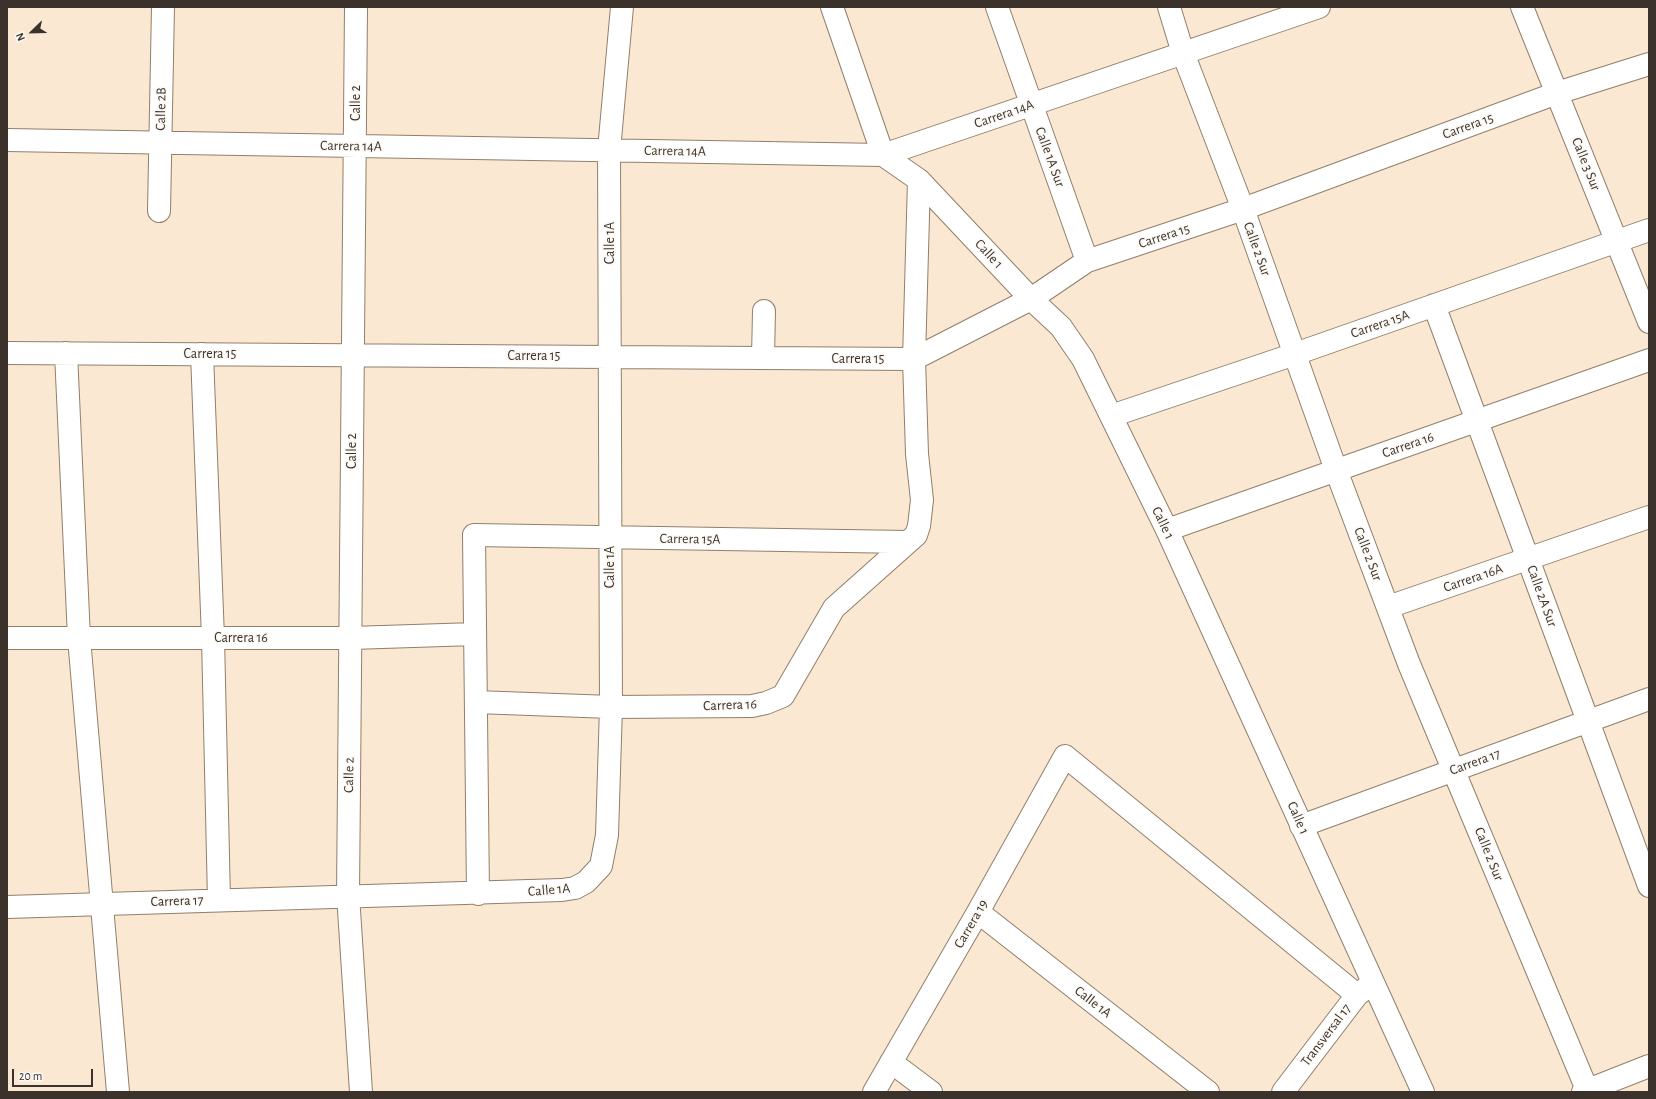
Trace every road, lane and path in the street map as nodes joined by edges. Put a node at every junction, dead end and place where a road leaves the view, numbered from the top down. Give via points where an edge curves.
1 (163, 7) edge
2 (356, 7) edge
3 (622, 7) edge
4 (832, 7) edge
5 (997, 7) edge
6 (1169, 7) edge
7 (1319, 7) edge
8 (1522, 7) edge
9 (1184, 53) junction
10 (1649, 64) edge
11 (1557, 93) junction
12 (1031, 105) junction
13 (7, 140) edge
14 (161, 142) junction
15 (355, 146) junction
16 (609, 150) junction
17 (883, 155) junction
18 (919, 180) junction
19 (1243, 209) junction
20 (159, 211) dead end
21 (1649, 230) edge
22 (1617, 242) junction
23 (1087, 261) junction
24 (1031, 299) junction
25 (1434, 305) junction
26 (764, 311) dead end
27 (1649, 322) edge
28 (7, 353) edge
29 (66, 353) junction
30 (202, 354) junction
31 (1295, 354) junction
32 (353, 355) junction
33 (610, 357) junction
34 (763, 358) junction
35 (914, 359) junction
36 (1649, 360) edge
37 (1111, 416) junction
38 (1477, 421) junction
39 (1336, 470) junction
40 (1649, 517) edge
41 (1167, 530) junction
42 (610, 538) junction
43 (907, 542) junction
44 (1528, 559) junction
45 (1388, 607) junction
46 (475, 634) junction
47 (7, 638) edge
48 (79, 638) junction
49 (213, 638) junction
50 (351, 638) junction
51 (1649, 699) edge
52 (476, 702) junction
53 (611, 706) junction
54 (1588, 721) junction
55 (1065, 756) joint
56 (1454, 769) junction
57 (1301, 826) junction
58 (1649, 886) edge
59 (478, 894) junction
60 (348, 896) junction
61 (219, 900) junction
62 (103, 904) junction
63 (7, 907) edge
64 (978, 912) junction
65 (1365, 989) junction
66 (890, 1062) junction
67 (1649, 1066) edge
68 (1586, 1091) edge
69 (118, 1092) edge
70 (361, 1092) edge
71 (874, 1092) edge
72 (931, 1092) edge
73 (1208, 1092) edge
74 (1283, 1092) edge
75 (1423, 1092) edge

1 - 14 street, Calle 2B
2 - 15 street, Calle 2
3 - 16 street, Calle 1A
4 - 17 street
5 - 12 street, Calle 1A Sur
6 - 9 street, Calle 2 Sur
7 - 9 street, Carrera 14A
8 - 11 street, Calle 3 Sur
9 - 12 street, Carrera 14A
9 - 19 street, Calle 2 Sur
10 - 11 street, Carrera 15
11 - 19 street, Carrera 15
11 - 22 street, Calle 3 Sur
12 - 17 street, Carrera 14A
12 - 23 street, Calle 1A Sur
13 - 14 street, Carrera 14A
14 - 15 street, Carrera 14A
14 - 20 street, Calle 2B
15 - 16 street, Carrera 14A
15 - 32 street, Calle 2
16 - 17 street, Carrera 14A
16 - 33 street, Calle 1A
17 - 18 street, Calle 1
18 - 24 street, Calle 1
18 - 35 street, Carrera 16
19 - 23 street, Carrera 15
19 - 31 street, Calle 2 Sur
21 - 22 street, Carrera 15A
22 - 25 street, Carrera 15A
22 - 27 street, Calle 3 Sur
23 - 24 street, Carrera 15
24 - 35 street, Carrera 15
24 - 37 street, Calle 1 via 1061,327 1083,359
25 - 31 street, Carrera 15A
25 - 38 street, Calle 2A Sur
26 - 34 street
28 - 29 street, Carrera 15
29 - 30 street, Carrera 15
29 - 48 street
30 - 32 street, Carrera 15
30 - 49 street
31 - 37 street, Carrera 15A
31 - 39 street, Calle 2 Sur
32 - 33 street, Carrera 15
32 - 50 street, Calle 2
33 - 34 street, Carrera 15
33 - 42 street, Calle 1A
34 - 35 street, Carrera 15
35 - 43 street, Carrera 16 via 917,454 922,500 916,535
36 - 38 street, Carrera 16
37 - 41 street, Calle 1
38 - 39 street, Carrera 16
38 - 44 street, Calle 2A Sur
39 - 41 street, Carrera 16
39 - 45 street, Calle 2 Sur
40 - 44 street, Carrera 16A
41 - 57 street, Calle 1
42 - 43 street, Carrera 15A
42 - 46 street, Carrera 15A via 474,535
42 - 53 street, Calle 1A
43 - 53 street, Carrera 16 via 834,608 783,696 752,706
44 - 45 street, Carrera 16A
44 - 54 street, Calle 2A Sur
45 - 56 street, Calle 2 Sur via 1409,664
46 - 50 street, Carrera 16
46 - 52 street
47 - 48 street, Carrera 16
48 - 49 street, Carrera 16
48 - 62 street
49 - 50 street, Carrera 16
49 - 61 street
50 - 60 street, Calle 2
51 - 54 street, Carrera 17
52 - 53 street, Carrera 16
52 - 59 street
53 - 59 street, Calle 1A via 607,835 601,866 586,882 575,888
54 - 56 street, Carrera 17
54 - 58 street, Calle 2A Sur
55 - 64 street, Carrera 19
55 - 65 street, Calle 1
56 - 57 street, Carrera 17
56 - 68 street, Calle 2 Sur
57 - 65 street, Calle 1
59 - 60 street, Calle 1A
60 - 61 street, Carrera 17
60 - 70 street, Calle 2
61 - 62 street, Carrera 17
62 - 63 street, Carrera 17
62 - 69 street
64 - 66 street, Carrera 19
64 - 73 street, Calle 1A
65 - 74 street, Transversal 17
65 - 75 street, Calle 1
66 - 71 street, Carrera 19
66 - 72 street
67 - 68 street

